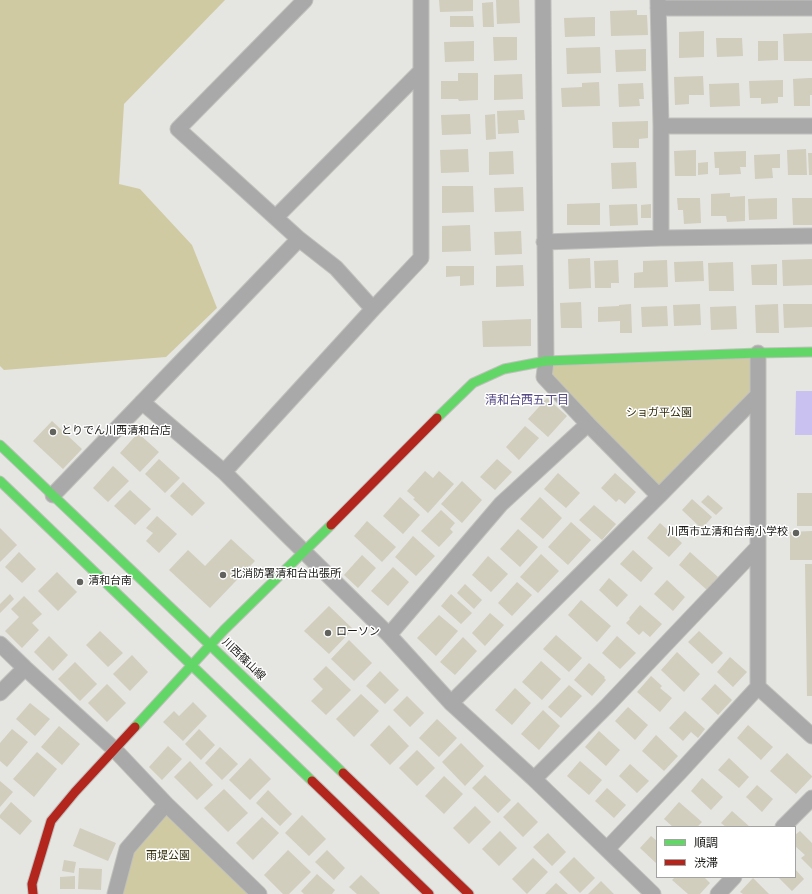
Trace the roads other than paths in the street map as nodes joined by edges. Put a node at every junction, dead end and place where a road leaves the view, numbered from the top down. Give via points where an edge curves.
1 (305, 0) edge
2 (421, 0) edge
3 (543, 0) edge
4 (658, 4) edge
5 (812, 8) edge
6 (421, 71) junction
7 (660, 126) junction
8 (812, 126) edge
9 (276, 217) junction
10 (812, 236) edge
11 (661, 238) junction
12 (299, 239) junction
13 (544, 242) junction
14 (372, 309) junction
15 (812, 352) edge
16 (758, 353) junction
17 (546, 361) junction
18 (758, 395) junction
19 (142, 402) junction
20 (588, 424) junction
21 (0, 445) edge
22 (224, 472) junction
23 (0, 481) edge
24 (53, 495) junction
25 (659, 496) junction
26 (758, 547) junction
27 (304, 552) junction
28 (389, 635) junction
29 (0, 644) edge
30 (210, 645) junction
31 (191, 665) junction
32 (25, 668) junction
33 (758, 687) junction
34 (0, 693) edge
35 (451, 702) junction
36 (812, 736) edge
37 (114, 749) junction
38 (534, 779) junction
39 (812, 798) edge
40 (166, 804) junction
41 (784, 826) edge
42 (607, 849) junction
43 (733, 878) edge
44 (33, 894) edge
45 (115, 894) edge
46 (259, 894) edge
47 (429, 894) edge
48 (469, 894) edge
49 (654, 894) edge
50 (718, 894) edge

1 - 9 street via 178,129
2 - 6 street
3 - 13 street
4 - 5 street
4 - 7 street
6 - 9 street
6 - 14 street via 421,258
7 - 8 street
7 - 11 street
9 - 12 street
10 - 11 street
11 - 13 street
12 - 14 street via 336,268
12 - 19 street
13 - 17 street
14 - 22 street
15 - 16 main road
16 - 17 main road
16 - 18 street
17 - 20 street via 544,377
17 - 27 main road via 504,370 473,383 444,408
18 - 25 street
18 - 26 street
19 - 22 street
19 - 24 street
20 - 25 street
20 - 28 street via 501,504
21 - 24 main road, 川西篠山線
22 - 27 street
23 - 31 main road
24 - 30 main road, 川西篠山線
25 - 35 street
26 - 33 street
26 - 38 street
27 - 28 street
27 - 30 main road
28 - 35 street
29 - 32 street
30 - 31 main road
30 - 48 main road, 川西篠山線
31 - 37 main road
31 - 47 main road
32 - 34 street
32 - 37 street
33 - 36 street
33 - 42 street
35 - 38 street
37 - 40 street
37 - 44 main road via 51,822 32,884
38 - 42 street
39 - 41 street
40 - 45 street via 127,849
40 - 46 street
42 - 49 street
43 - 50 street

